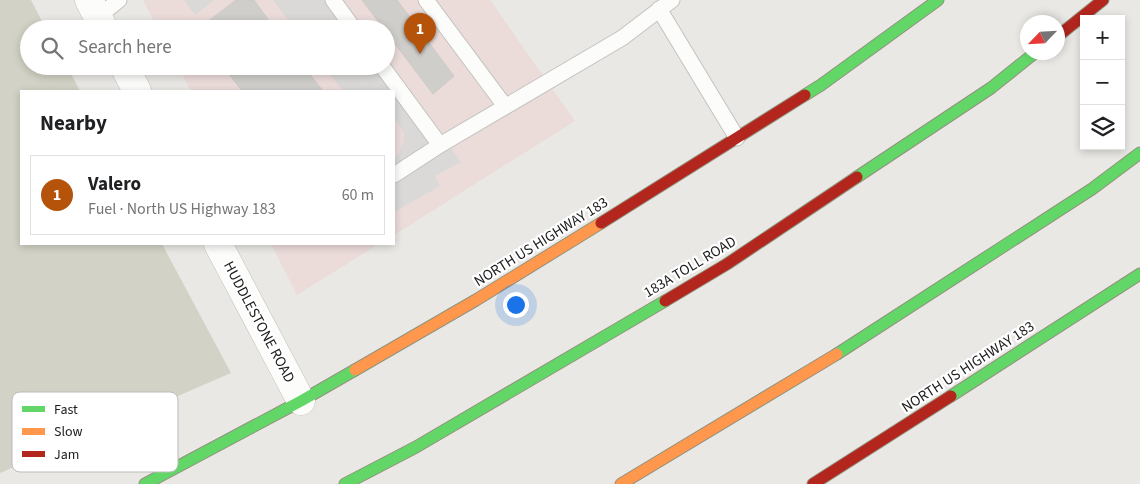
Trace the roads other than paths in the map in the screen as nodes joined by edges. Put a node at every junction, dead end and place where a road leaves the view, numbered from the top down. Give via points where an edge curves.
1 (119, 0) edge
2 (333, 0) edge
3 (426, 0) edge
4 (672, 0) edge
5 (938, 0) edge
6 (1103, 0) edge
7 (659, 10) junction
8 (97, 15) edge
9 (347, 20) edge
10 (1065, 30) edge
11 (1026, 60) edge
12 (129, 75) edge
13 (389, 75) edge
14 (136, 90) edge
15 (505, 106) junction
16 (737, 138) junction
17 (440, 145) junction
18 (1140, 154) edge
19 (395, 173) edge
20 (219, 245) edge
21 (1140, 274) edge
22 (301, 401) junction
23 (178, 466) edge
24 (168, 472) edge
25 (145, 484) edge
26 (346, 484) edge
27 (621, 484) edge
28 (813, 484) edge

1 - 8 lane
2 - 9 lane
3 - 15 lane
4 - 7 lane
5 - 16 main road, NORTH US HIGHWAY 183 via 821,85
6 - 10 main road
7 - 15 lane via 622,38
7 - 16 lane
11 - 26 main road, 183A TOLL ROAD via 991,88 727,264 416,447
12 - 14 street
13 - 17 lane
15 - 17 lane
16 - 22 main road, NORTH US HIGHWAY 183 via 476,300
17 - 19 lane
18 - 27 main road via 1092,189 843,350
20 - 22 street, HUDDLESTONE ROAD
21 - 28 main road, NORTH US HIGHWAY 183
22 - 23 main road, NORTH US HIGHWAY 183
24 - 25 main road, NORTH US HIGHWAY 183

